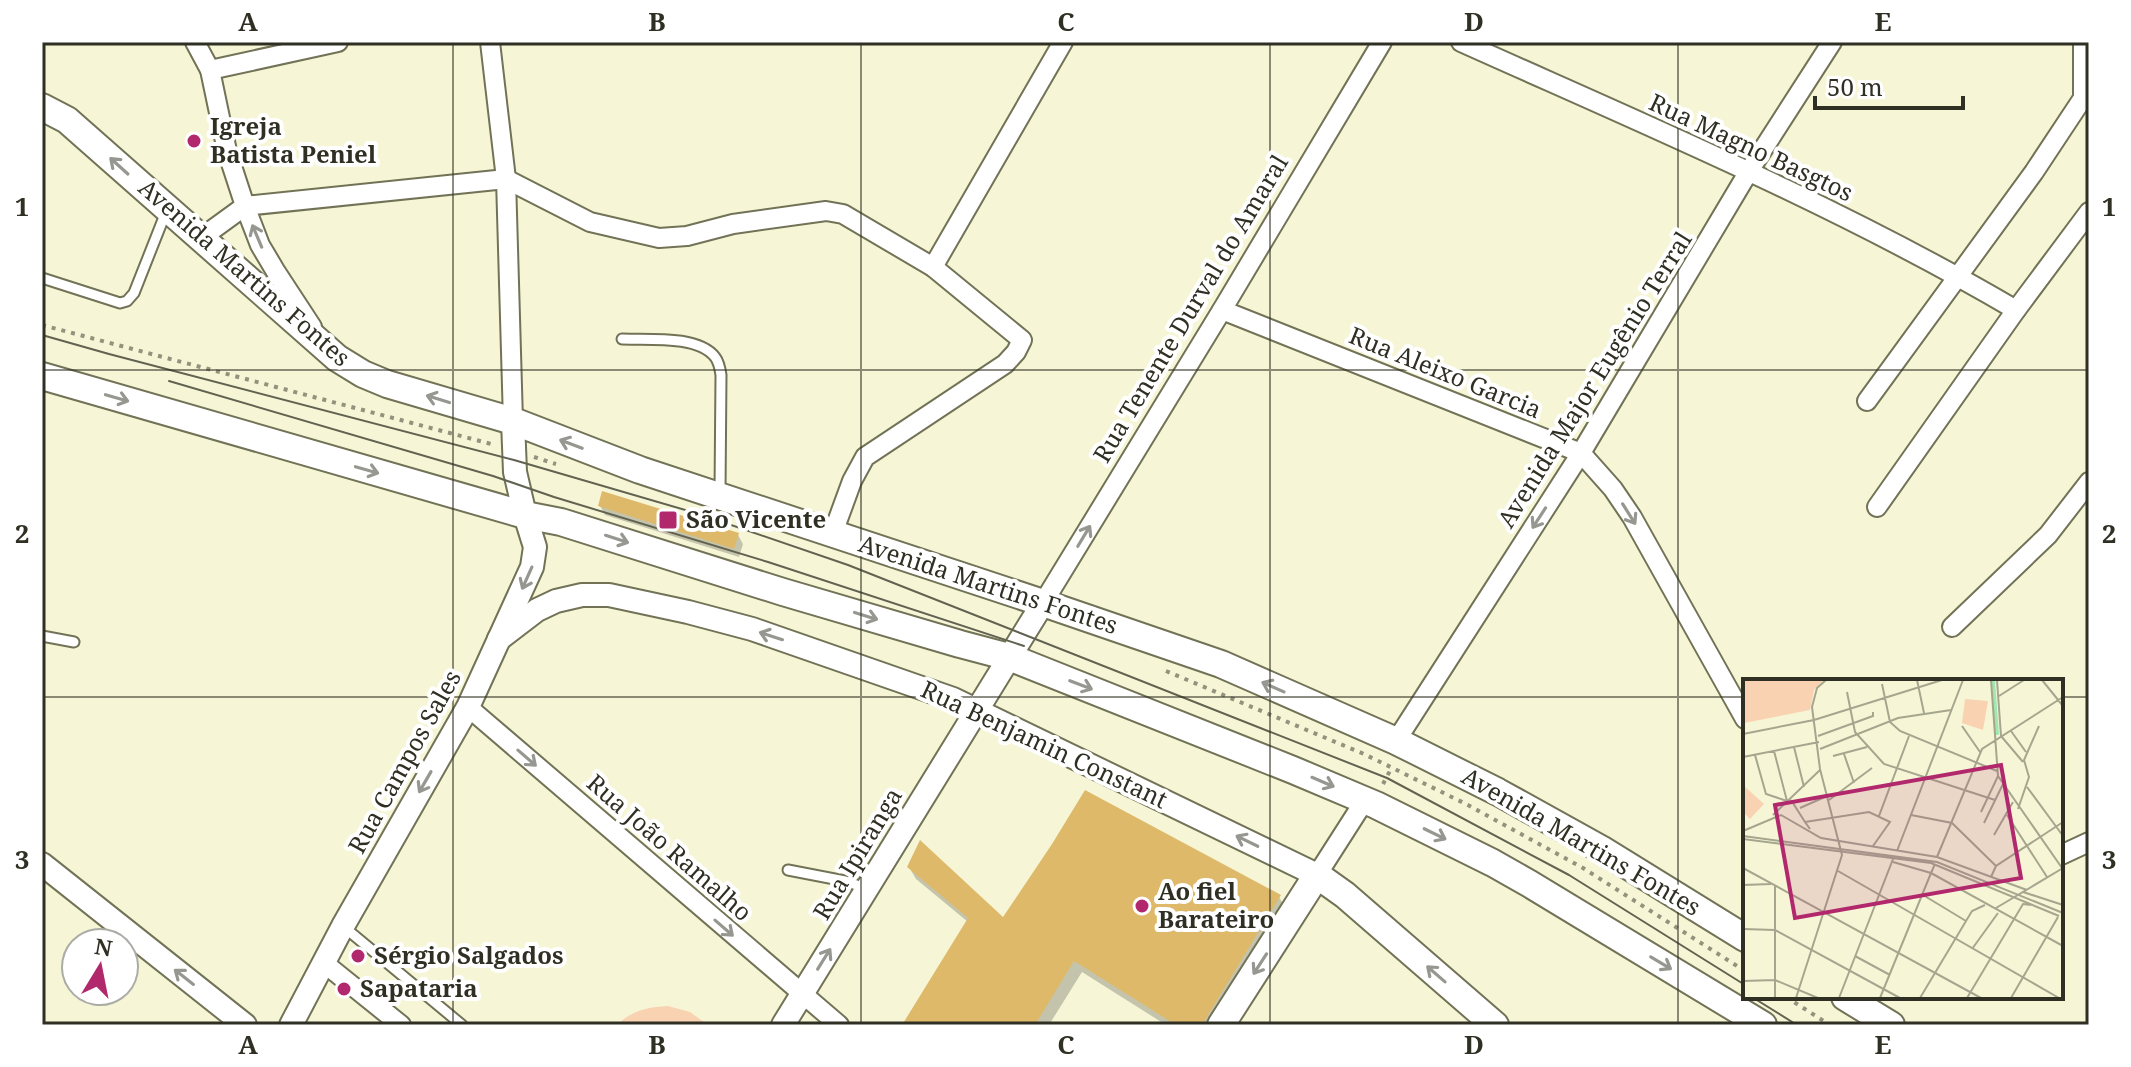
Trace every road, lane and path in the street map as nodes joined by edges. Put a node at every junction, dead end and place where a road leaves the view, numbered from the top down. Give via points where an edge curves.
1 (195, 42) edge
2 (338, 42) edge
3 (1063, 42) edge
4 (1382, 42) edge
5 (1461, 42) edge
6 (1832, 42) edge
7 (492, 43) edge
8 (2081, 43) edge
9 (210, 70) junction
10 (2086, 106) edge
11 (42, 107) edge
12 (1749, 171) junction
13 (506, 179) junction
14 (245, 206) junction
15 (167, 209) junction
16 (2089, 212) edge
17 (201, 238) junction
18 (933, 267) junction
19 (1959, 276) junction
20 (42, 278) edge
21 (1222, 310) junction
22 (2016, 310) junction
23 (42, 325) edge
24 (622, 339) dead end
25 (328, 349) junction
26 (42, 376) edge
27 (1867, 401) dead end
28 (513, 421) junction
29 (514, 450) junction
30 (1581, 453) junction
31 (563, 466) dead end
32 (2089, 482) edge
33 (720, 495) junction
34 (1877, 507) dead end
35 (525, 515) junction
36 (833, 533) junction
37 (1043, 603) junction
38 (1952, 627) dead end
39 (42, 636) edge
40 (499, 639) junction
41 (74, 642) dead end
42 (1009, 657) junction
43 (1163, 670) dead end
44 (468, 707) junction
45 (976, 710) junction
46 (1743, 715) edge
47 (1396, 741) junction
48 (1365, 800) junction
49 (2089, 842) edge
50 (2063, 854) edge
51 (42, 864) edge
52 (788, 870) dead end
53 (1317, 875) junction
54 (868, 889) junction
55 (343, 926) junction
56 (1743, 937) edge
57 (324, 963) junction
58 (1743, 970) edge
59 (802, 995) junction
60 (1789, 999) edge
61 (1831, 999) edge
62 (1857, 1006) edge
63 (245, 1025) edge
64 (291, 1025) edge
65 (401, 1025) edge
66 (462, 1025) edge
67 (783, 1025) edge
68 (839, 1025) edge
69 (1221, 1025) edge
70 (1495, 1025) edge
71 (1763, 1025) edge
72 (1830, 1025) edge
73 (1891, 1025) edge

1 - 9 street
2 - 9 street
3 - 18 street
4 - 21 street, Rua Tenente Durval do Amaral
5 - 12 street, Rua Magno Basgtos
6 - 12 street, Avenida Major Eugênio Terral
7 - 13 street
8 - 10 street
9 - 14 street
10 - 19 street
15 -> 11 main road, Avenida Martins Fontes via 67,120
12 - 19 street, Rua Magno Basgtos
12 - 30 street, Avenida Major Eugênio Terral
13 - 14 street
13 - 18 street via 590,222 659,238 826,211 843,214
13 - 28 street
14 - 17 street
25 -> 14 street via 260,245
15 - 17 main road, Avenida Martins Fontes
15 - 20 lane via 127,301
16 - 22 street
17 - 25 main road, Avenida Martins Fontes
18 - 36 street via 1022,340 1005,364 865,457
19 - 22 street, Rua Magno Basgtos
19 - 27 street
21 - 30 street, Rua Aleixo Garcia
37 -> 21 street, Rua Tenente Durval do Amaral
22 - 34 street
23 - 29 path
24 - 33 lane via 693,343 718,360
28 -> 25 main road, Avenida Martins Fontes via 387,384
26 -> 35 main road
28 - 29 street, Rua Campos Sales
33 -> 28 main road, Avenida Martins Fontes
29 - 31 path
29 - 35 street, Rua Campos Sales
30 -> 46 street, Rua Aleixo Garcia via 1632,517
30 -> 47 street, Avenida Major Eugênio Terral
32 - 38 street via 2048,535
33 - 36 main road, Avenida Martins Fontes
35 -> 40 street, Rua Campos Sales via 535,547 532,567
35 -> 42 main road
36 - 37 main road, Avenida Martins Fontes
37 - 42 street
47 -> 37 main road, Avenida Martins Fontes via 1221,664
39 - 41 lane
40 - 44 street, Rua Campos Sales
45 -> 40 street, Rua Benjamin Constant via 752,629 609,595 556,601
42 - 45 street
42 -> 48 main road
43 - 58 path via 1364,754 1466,804 1583,868
44 -> 55 street, Rua Campos Sales
44 -> 59 street, Rua João Ramalho
53 -> 45 street, Rua Benjamin Constant
45 - 54 street, Rua Ipiranga
47 - 56 main road, Avenida Martins Fontes via 1551,820
48 - 53 street
48 -> 71 main road via 1530,884
49 - 50 street
63 -> 51 street
52 - 54 lane
53 -> 69 main road
70 -> 53 main road, Rua Benjamin Constant
59 -> 54 street, Rua Ipiranga
55 - 57 street, Rua Campos Sales
55 - 66 lane
57 - 64 street, Rua Campos Sales
57 - 65 street
59 - 67 street, Rua Ipiranga
59 - 68 street, Rua João Ramalho
60 - 72 path
61 - 62 main road
62 - 73 main road

